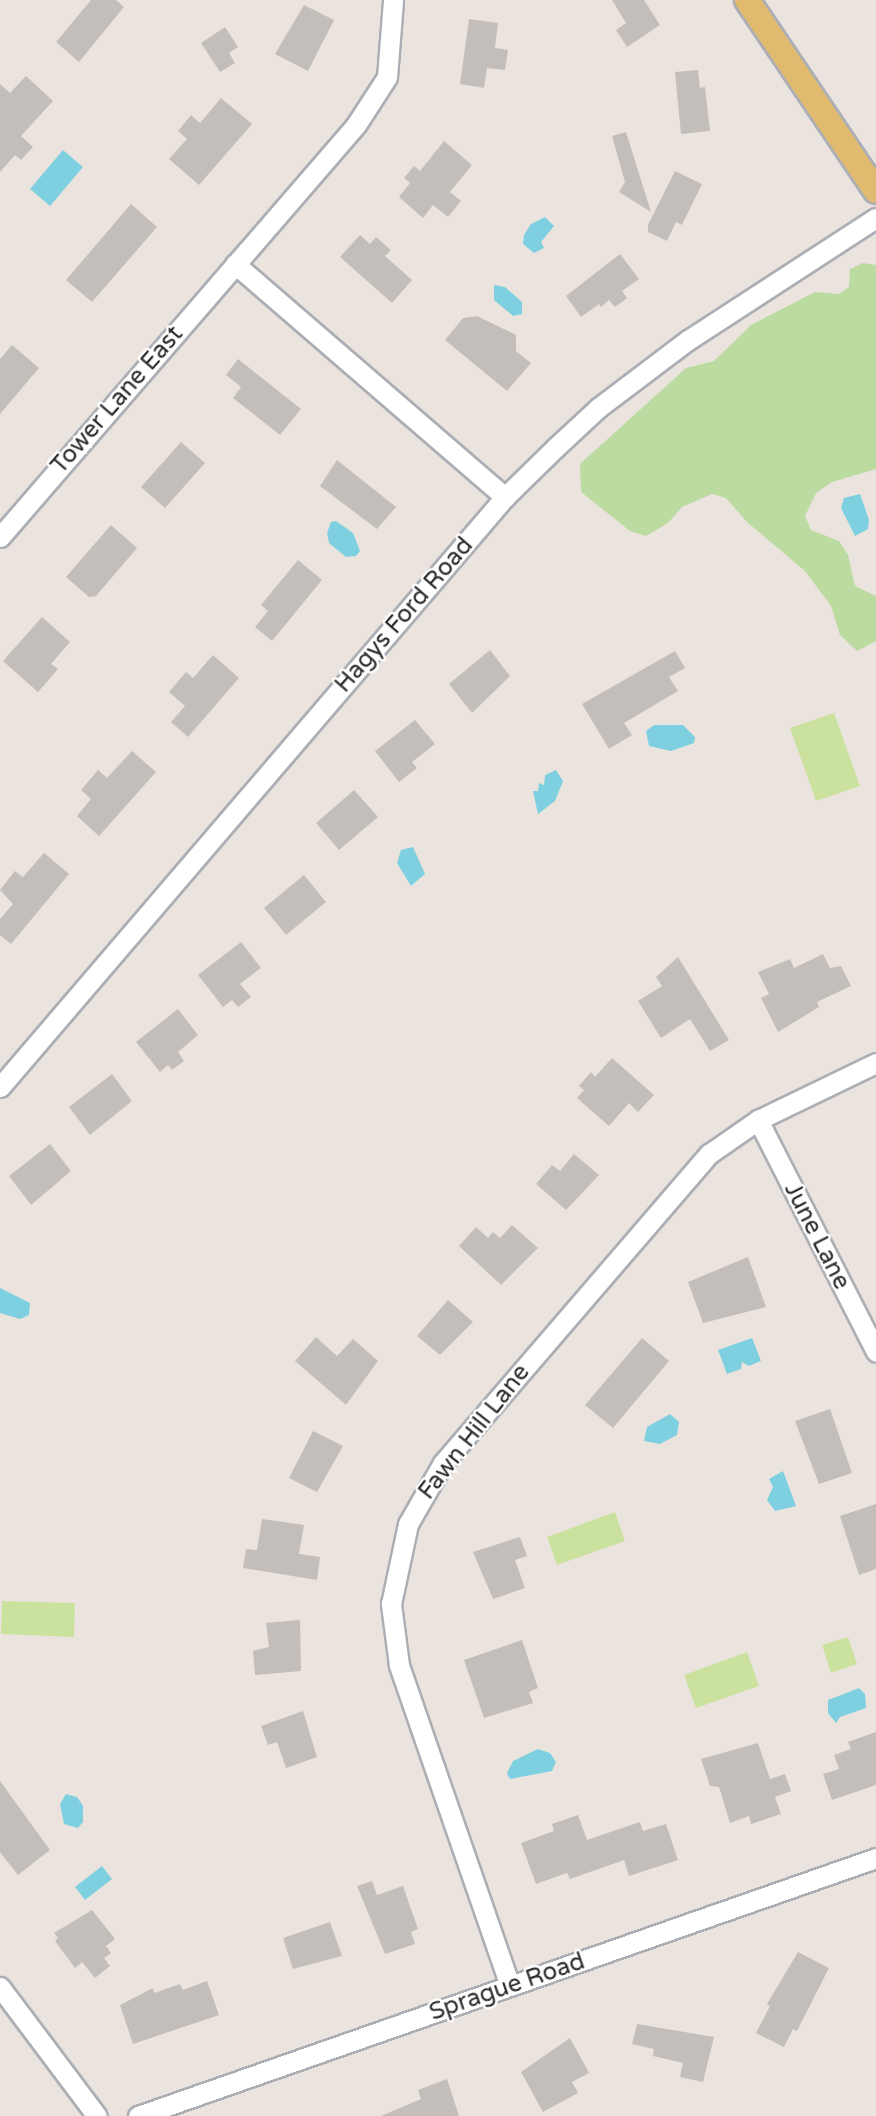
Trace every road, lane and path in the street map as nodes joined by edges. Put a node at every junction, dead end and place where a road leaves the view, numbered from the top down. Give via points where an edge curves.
1 (393, 0) edge
2 (747, 0) edge
3 (876, 191) edge
4 (876, 218) edge
5 (234, 264) junction
6 (505, 497) junction
7 (0, 537) edge
8 (876, 1063) edge
9 (0, 1087) edge
10 (758, 1121) junction
11 (873, 1340) edge
12 (876, 1858) edge
13 (510, 1986) junction
14 (0, 1987) edge
15 (97, 2116) edge
16 (138, 2116) edge

1 - 5 street, Tower Lane East via 387,77 356,125
2 - 3 main road
4 - 6 street, Hagys Ford Road via 640,374 597,408
5 - 6 street
5 - 7 street, Tower Lane East
6 - 9 street, Hagys Ford Road
8 - 10 street, Fawn Hill Lane
10 - 11 street, June Lane
10 - 13 street, Fawn Hill Lane via 725,1141 693,1171 443,1463 418,1501 400,1548 391,1604 398,1665
12 - 13 street, Sprague Road
13 - 16 street, Sprague Road
14 - 15 street

